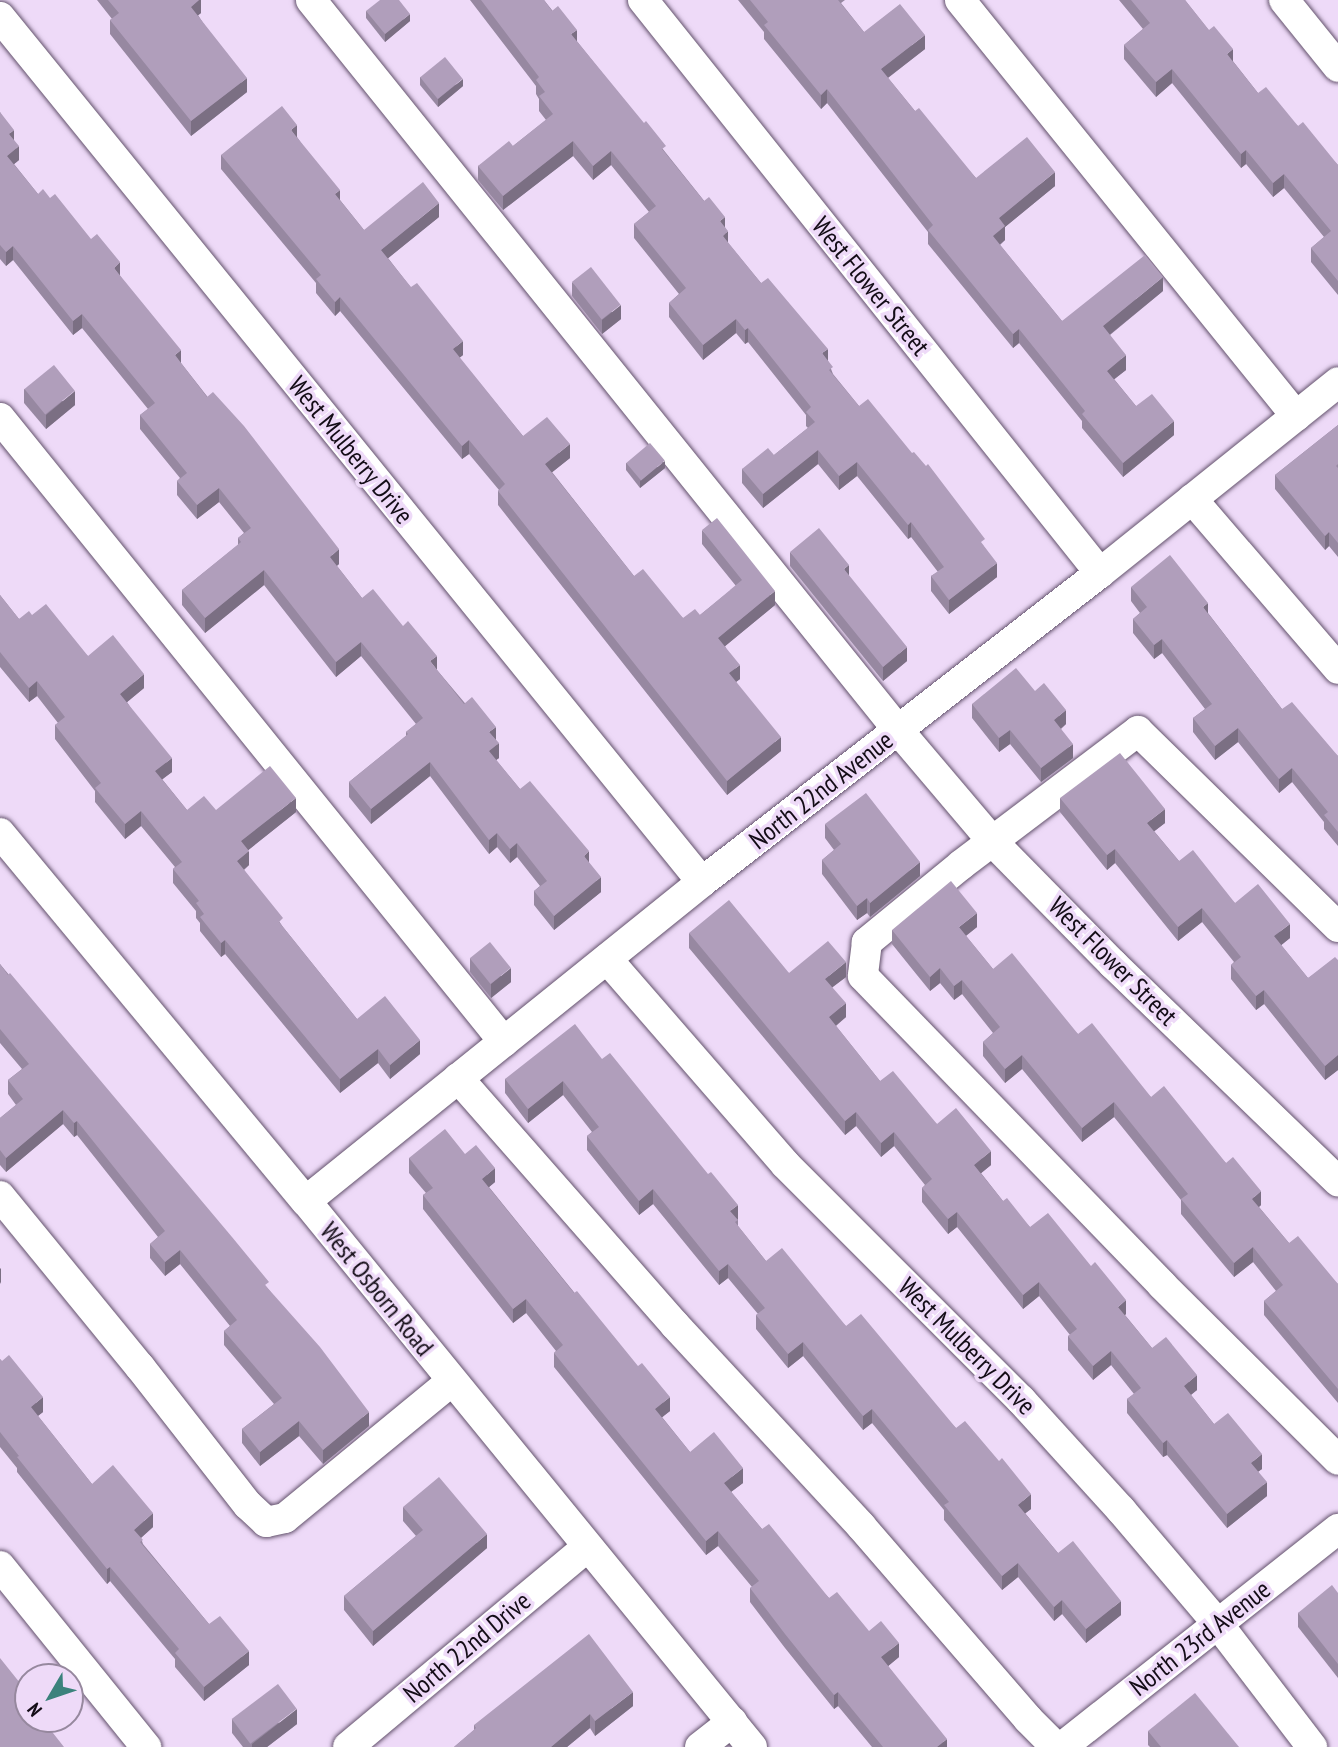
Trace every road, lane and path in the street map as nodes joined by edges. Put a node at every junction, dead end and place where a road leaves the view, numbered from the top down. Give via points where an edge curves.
1 (311, 0) edge
2 (643, 0) edge
3 (960, 0) edge
4 (1284, 0) edge
5 (0, 17) edge
6 (1338, 67) edge
7 (1337, 385) edge
8 (1296, 415) junction
9 (0, 418) edge
10 (1192, 499) junction
11 (1100, 573) junction
12 (1338, 669) edge
13 (898, 730) junction
14 (0, 833) edge
15 (992, 841) junction
16 (702, 882) junction
17 (1338, 928) edge
18 (607, 959) junction
19 (504, 1042) junction
20 (458, 1078) junction
21 (1338, 1181) edge
22 (0, 1196) edge
23 (306, 1200) junction
24 (452, 1381) junction
25 (1338, 1460) edge
26 (1338, 1529) edge
27 (587, 1547) junction
28 (0, 1566) edge
29 (1218, 1624) junction
30 (732, 1722) junction
31 (146, 1747) edge
32 (348, 1747) edge
33 (700, 1747) edge
34 (752, 1747) edge
35 (1056, 1747) edge
36 (1062, 1747) edge
37 (1312, 1747) edge

1 - 13 street, West Flower Street
2 - 11 street, West Flower Street
3 - 8 street
4 - 6 street
5 - 16 street, West Mulberry Drive
7 - 8 street, North 22nd Avenue
8 - 10 street, North 22nd Avenue
9 - 19 street
10 - 11 street, North 22nd Avenue
10 - 12 street
11 - 13 street, North 22nd Avenue
13 - 15 street, West Flower Street
13 - 16 street, North 22nd Avenue
14 - 23 street, West Osborn Road
15 - 17 street via 1138,731
15 - 21 street, West Flower Street
15 - 25 street via 867,942 863,976
16 - 18 street, North 22nd Avenue
18 - 19 street, North 22nd Avenue
18 - 29 street, West Mulberry Drive via 785,1164 1021,1400
19 - 20 street, North 22nd Avenue
20 - 23 street, North 22nd Avenue
20 - 35 street
22 - 24 street via 266,1522 285,1518
23 - 24 street, West Osborn Road
24 - 27 street, West Osborn Road
26 - 29 street, North 23rd Avenue
27 - 30 street, West Osborn Road
27 - 32 street, North 22nd Drive
28 - 31 street
29 - 36 street, North 23rd Avenue
29 - 37 street, West Mulberry Drive
30 - 33 street
30 - 34 street, West Osborn Road

